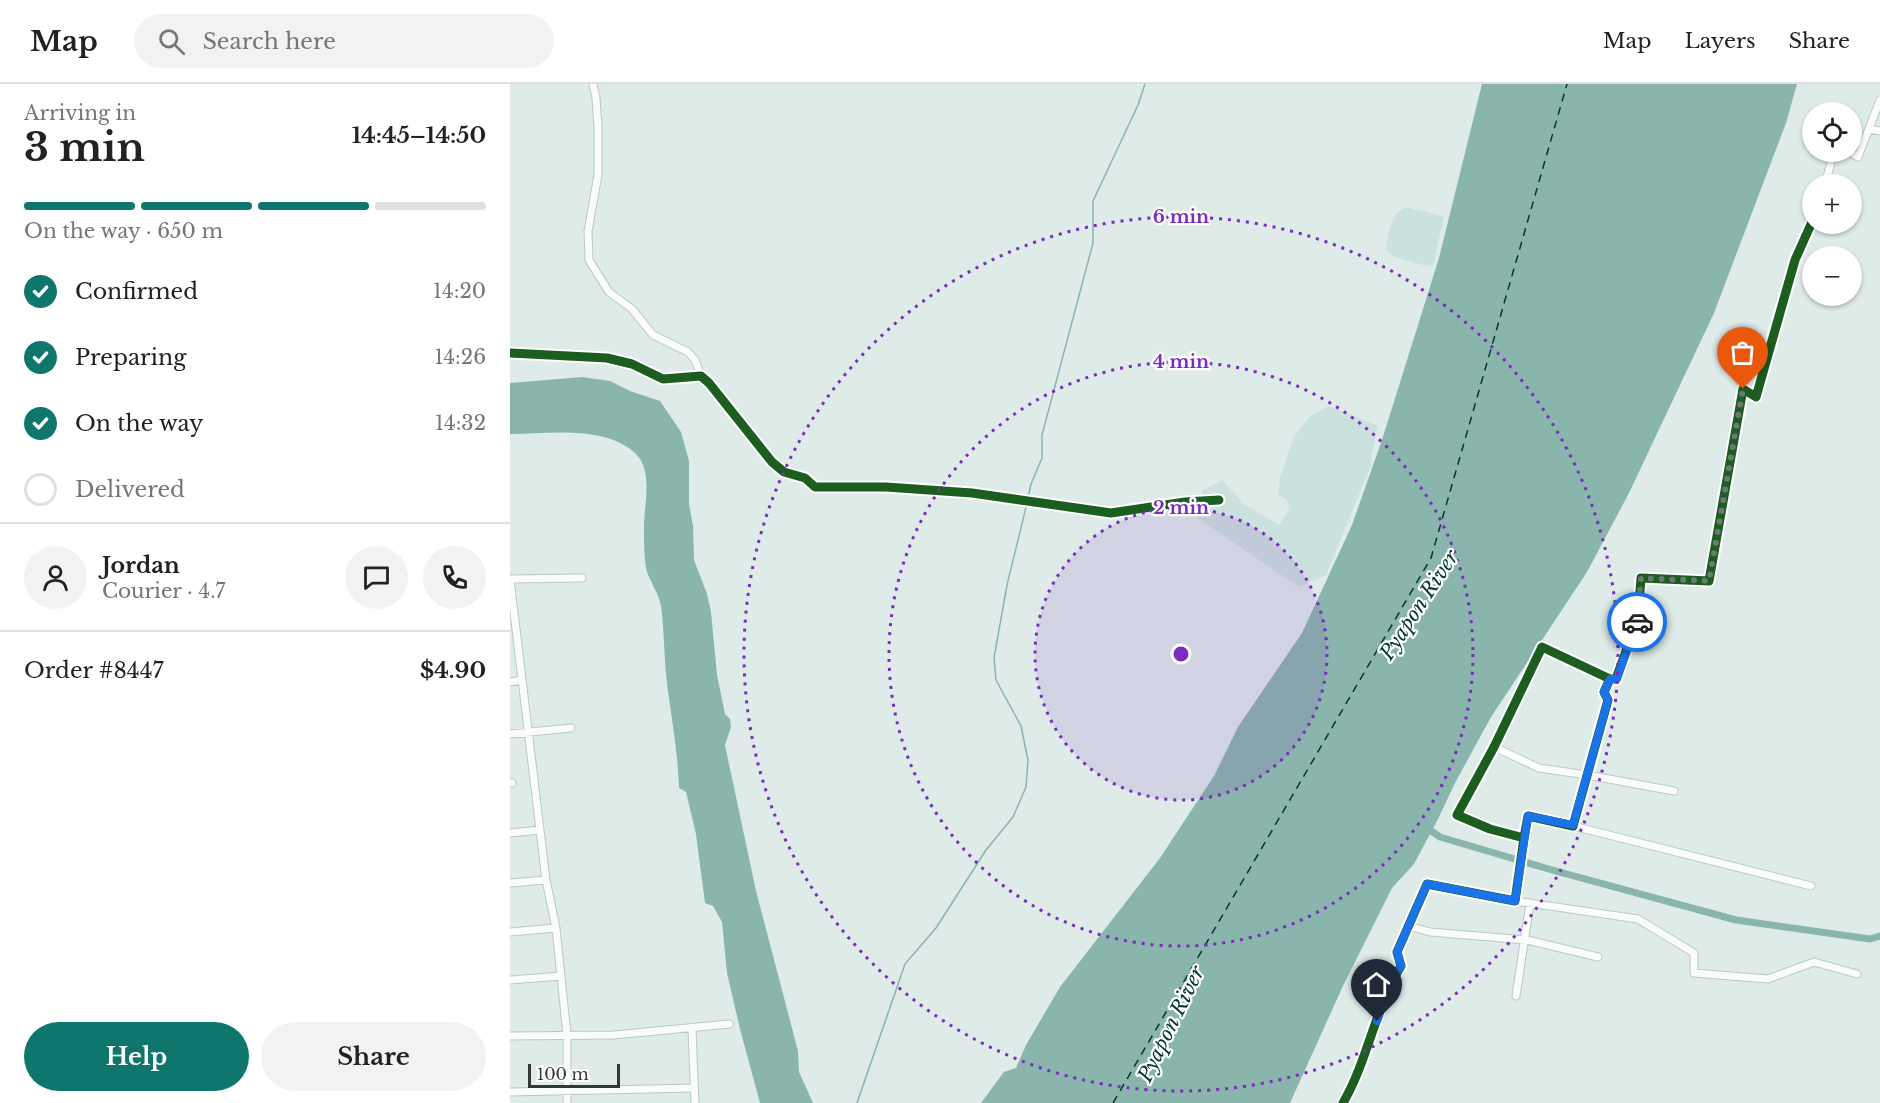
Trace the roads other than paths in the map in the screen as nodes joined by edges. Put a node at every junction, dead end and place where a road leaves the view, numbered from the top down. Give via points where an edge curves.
1 (593, 84) edge
2 (1880, 100) edge
3 (1870, 129) junction
4 (1880, 131) edge
5 (1862, 148) edge
6 (1807, 234) edge
7 (510, 353) edge
8 (701, 376) junction
9 (1219, 500) dead end
10 (582, 578) dead end
11 (510, 579) edge
12 (513, 629) edge
13 (1610, 679) junction
14 (521, 680) junction
15 (510, 682) edge
16 (571, 728) dead end
17 (527, 732) junction
18 (510, 734) edge
19 (1494, 747) junction
20 (1587, 775) junction
21 (1674, 791) dead end
22 (1573, 825) junction
23 (540, 830) junction
24 (510, 833) edge
25 (1524, 838) junction
26 (546, 880) junction
27 (510, 883) edge
28 (1811, 886) dead end
29 (1515, 901) junction
30 (1530, 903) junction
31 (1409, 926) junction
32 (556, 928) junction
33 (510, 932) edge
34 (1526, 940) junction
35 (1598, 957) dead end
36 (1857, 974) dead end
37 (561, 976) junction
38 (510, 980) edge
39 (1516, 996) dead end
40 (729, 1024) dead end
41 (692, 1029) junction
42 (567, 1035) junction
43 (510, 1036) edge
44 (694, 1088) junction
45 (567, 1091) junction
46 (510, 1092) edge
47 (567, 1103) edge
48 (695, 1103) edge
49 (1343, 1103) edge

1 - 8 street via 597,175 588,231 589,260 609,292 632,309 653,335 688,352 696,360
2 - 3 street
3 - 4 street
3 - 5 street
6 - 13 street via 1795,260 1756,397 1743,389 1709,581 1641,578 1638,618 1617,679
7 - 8 street via 607,358 632,364 663,379
8 - 9 street via 772,462 784,472 806,478 812,486 972,492 1111,513
10 - 11 street
11 - 12 street
12 - 14 street
13 - 19 street via 1542,647
13 - 20 street
14 - 15 street
14 - 17 street
16 - 17 street
17 - 18 street
17 - 23 street
19 - 20 street via 1539,768
19 - 25 street via 1457,815
20 - 21 street
20 - 22 street
22 - 25 street via 1528,816
22 - 28 street
23 - 24 street
23 - 26 street
25 - 29 street
26 - 27 street
26 - 32 street
29 - 30 street
29 - 31 street via 1427,884
30 - 34 street
30 - 36 street via 1638,919 1694,953 1694,973 1768,980 1815,962
31 - 34 street via 1430,932
31 - 49 street via 1397,952 1401,966 1390,983 1364,1059
32 - 33 street
32 - 37 street
34 - 35 street
34 - 39 street
37 - 38 street
37 - 42 street
40 - 41 street
41 - 42 street
41 - 44 street
42 - 43 street
42 - 45 street
44 - 45 street
44 - 48 street
45 - 46 street
45 - 47 street

